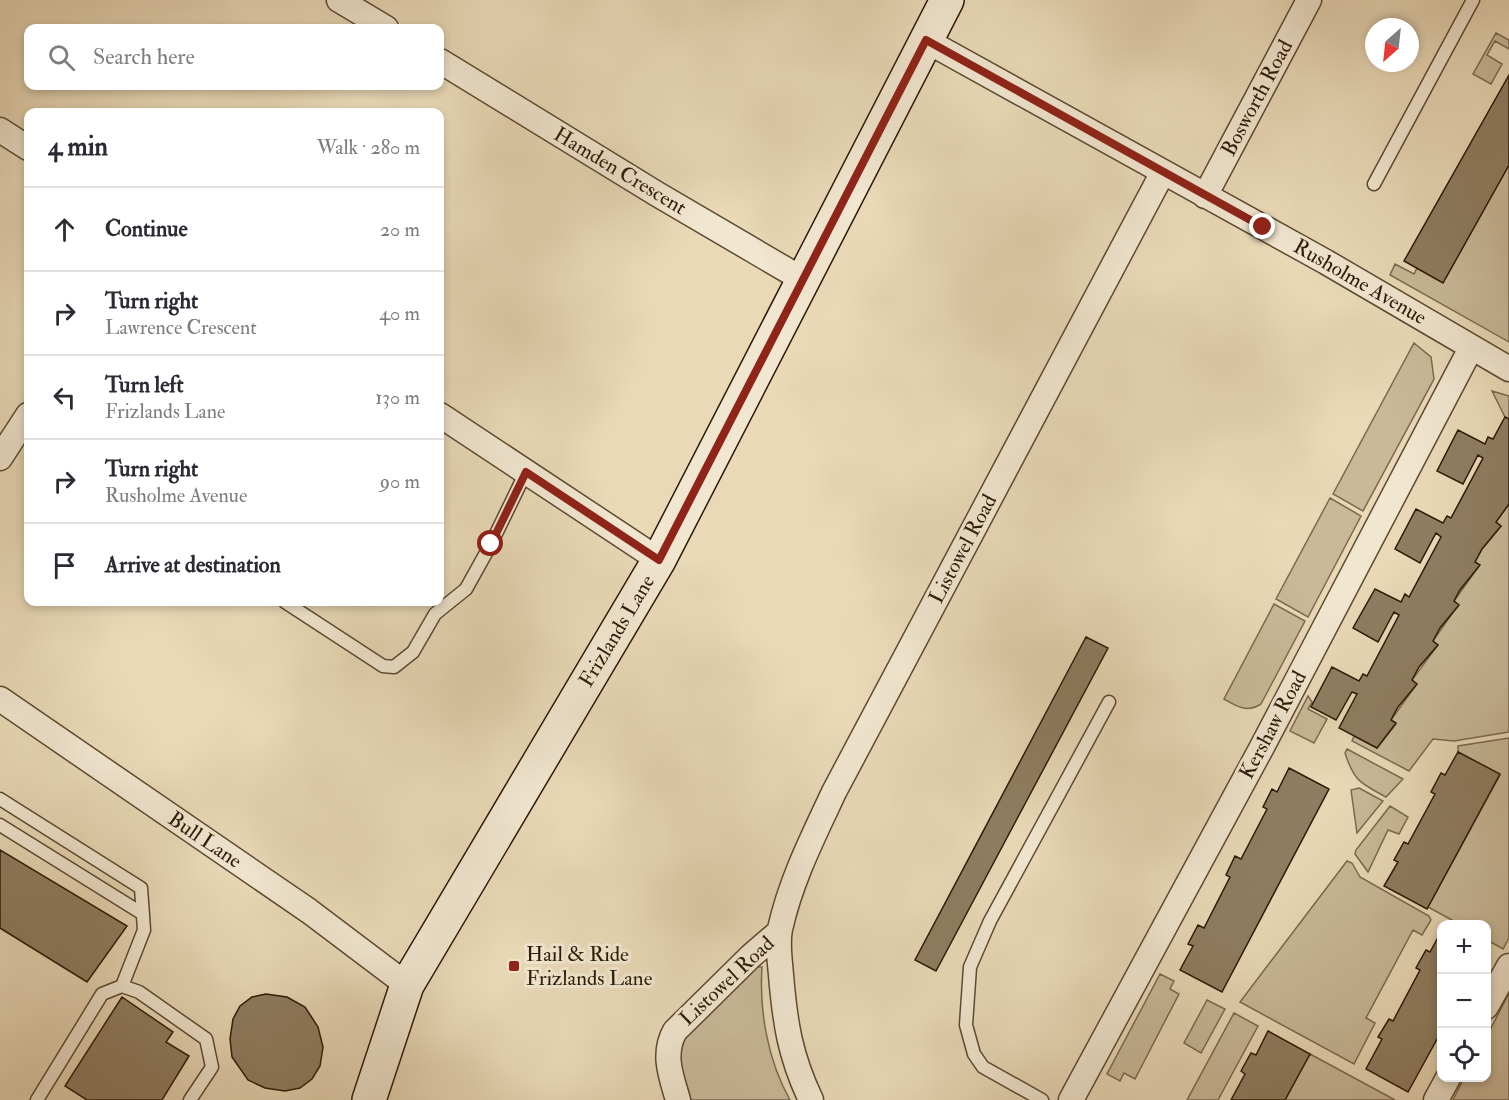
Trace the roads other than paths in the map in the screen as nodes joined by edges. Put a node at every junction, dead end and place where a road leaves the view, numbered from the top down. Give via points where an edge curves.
1 (339, 0) edge
2 (1309, 0) edge
3 (1473, 0) edge
4 (945, 1) edge
5 (379, 24) edge
6 (926, 40) junction
7 (444, 63) edge
8 (0, 130) edge
9 (24, 145) edge
10 (1162, 172) junction
11 (1374, 184) dead end
12 (1205, 196) junction
13 (802, 279) junction
14 (1471, 348) junction
15 (1509, 369) edge
16 (444, 418) edge
17 (24, 421) edge
18 (0, 458) edge
19 (526, 472) junction
20 (659, 560) junction
21 (444, 605) edge
22 (291, 606) edge
23 (443, 606) edge
24 (0, 699) edge
25 (1109, 702) dead end
26 (0, 799) edge
27 (0, 825) edge
28 (142, 915) junction
29 (779, 932) junction
30 (1509, 966) edge
31 (407, 985) junction
32 (122, 986) junction
33 (1491, 998) edge
34 (1445, 1082) edge
35 (37, 1100) edge
36 (190, 1100) edge
37 (369, 1100) edge
38 (678, 1100) edge
39 (811, 1100) edge
40 (1042, 1100) edge
41 (1071, 1100) edge
42 (1436, 1100) edge

1 - 5 street
2 - 12 street, Bosworth Road
3 - 11 lane
4 - 6 street, Frizlands Lane
6 - 10 street, Rusholme Avenue
6 - 13 street, Frizlands Lane
7 - 13 street, Hamden Crescent
8 - 9 street
10 - 12 street, Rusholme Avenue
10 - 29 street, Listowel Road via 834,792 797,869
12 - 14 street, Rusholme Avenue via 1409,309
13 - 20 street, Frizlands Lane
14 - 15 street, Rusholme Avenue
14 - 41 street, Kershaw Road
16 - 19 street
17 - 18 street
19 - 20 street
19 - 21 lane via 466,589
20 - 31 street, Frizlands Lane
22 - 23 lane via 382,666 394,668 413,651
24 - 31 street, Bull Lane via 309,911
25 - 40 lane via 990,921 970,967 966,1025 974,1054 983,1067
26 - 28 lane via 141,888
27 - 28 lane
28 - 32 lane via 144,930
29 - 38 street, Listowel Road via 675,1031 669,1042 668,1064
29 - 39 street, Listowel Road via 786,1034
30 - 33 street
31 - 37 street, Frizlands Lane
32 - 35 lane via 102,994
32 - 36 lane via 139,992 206,1039 212,1066
34 - 42 street

